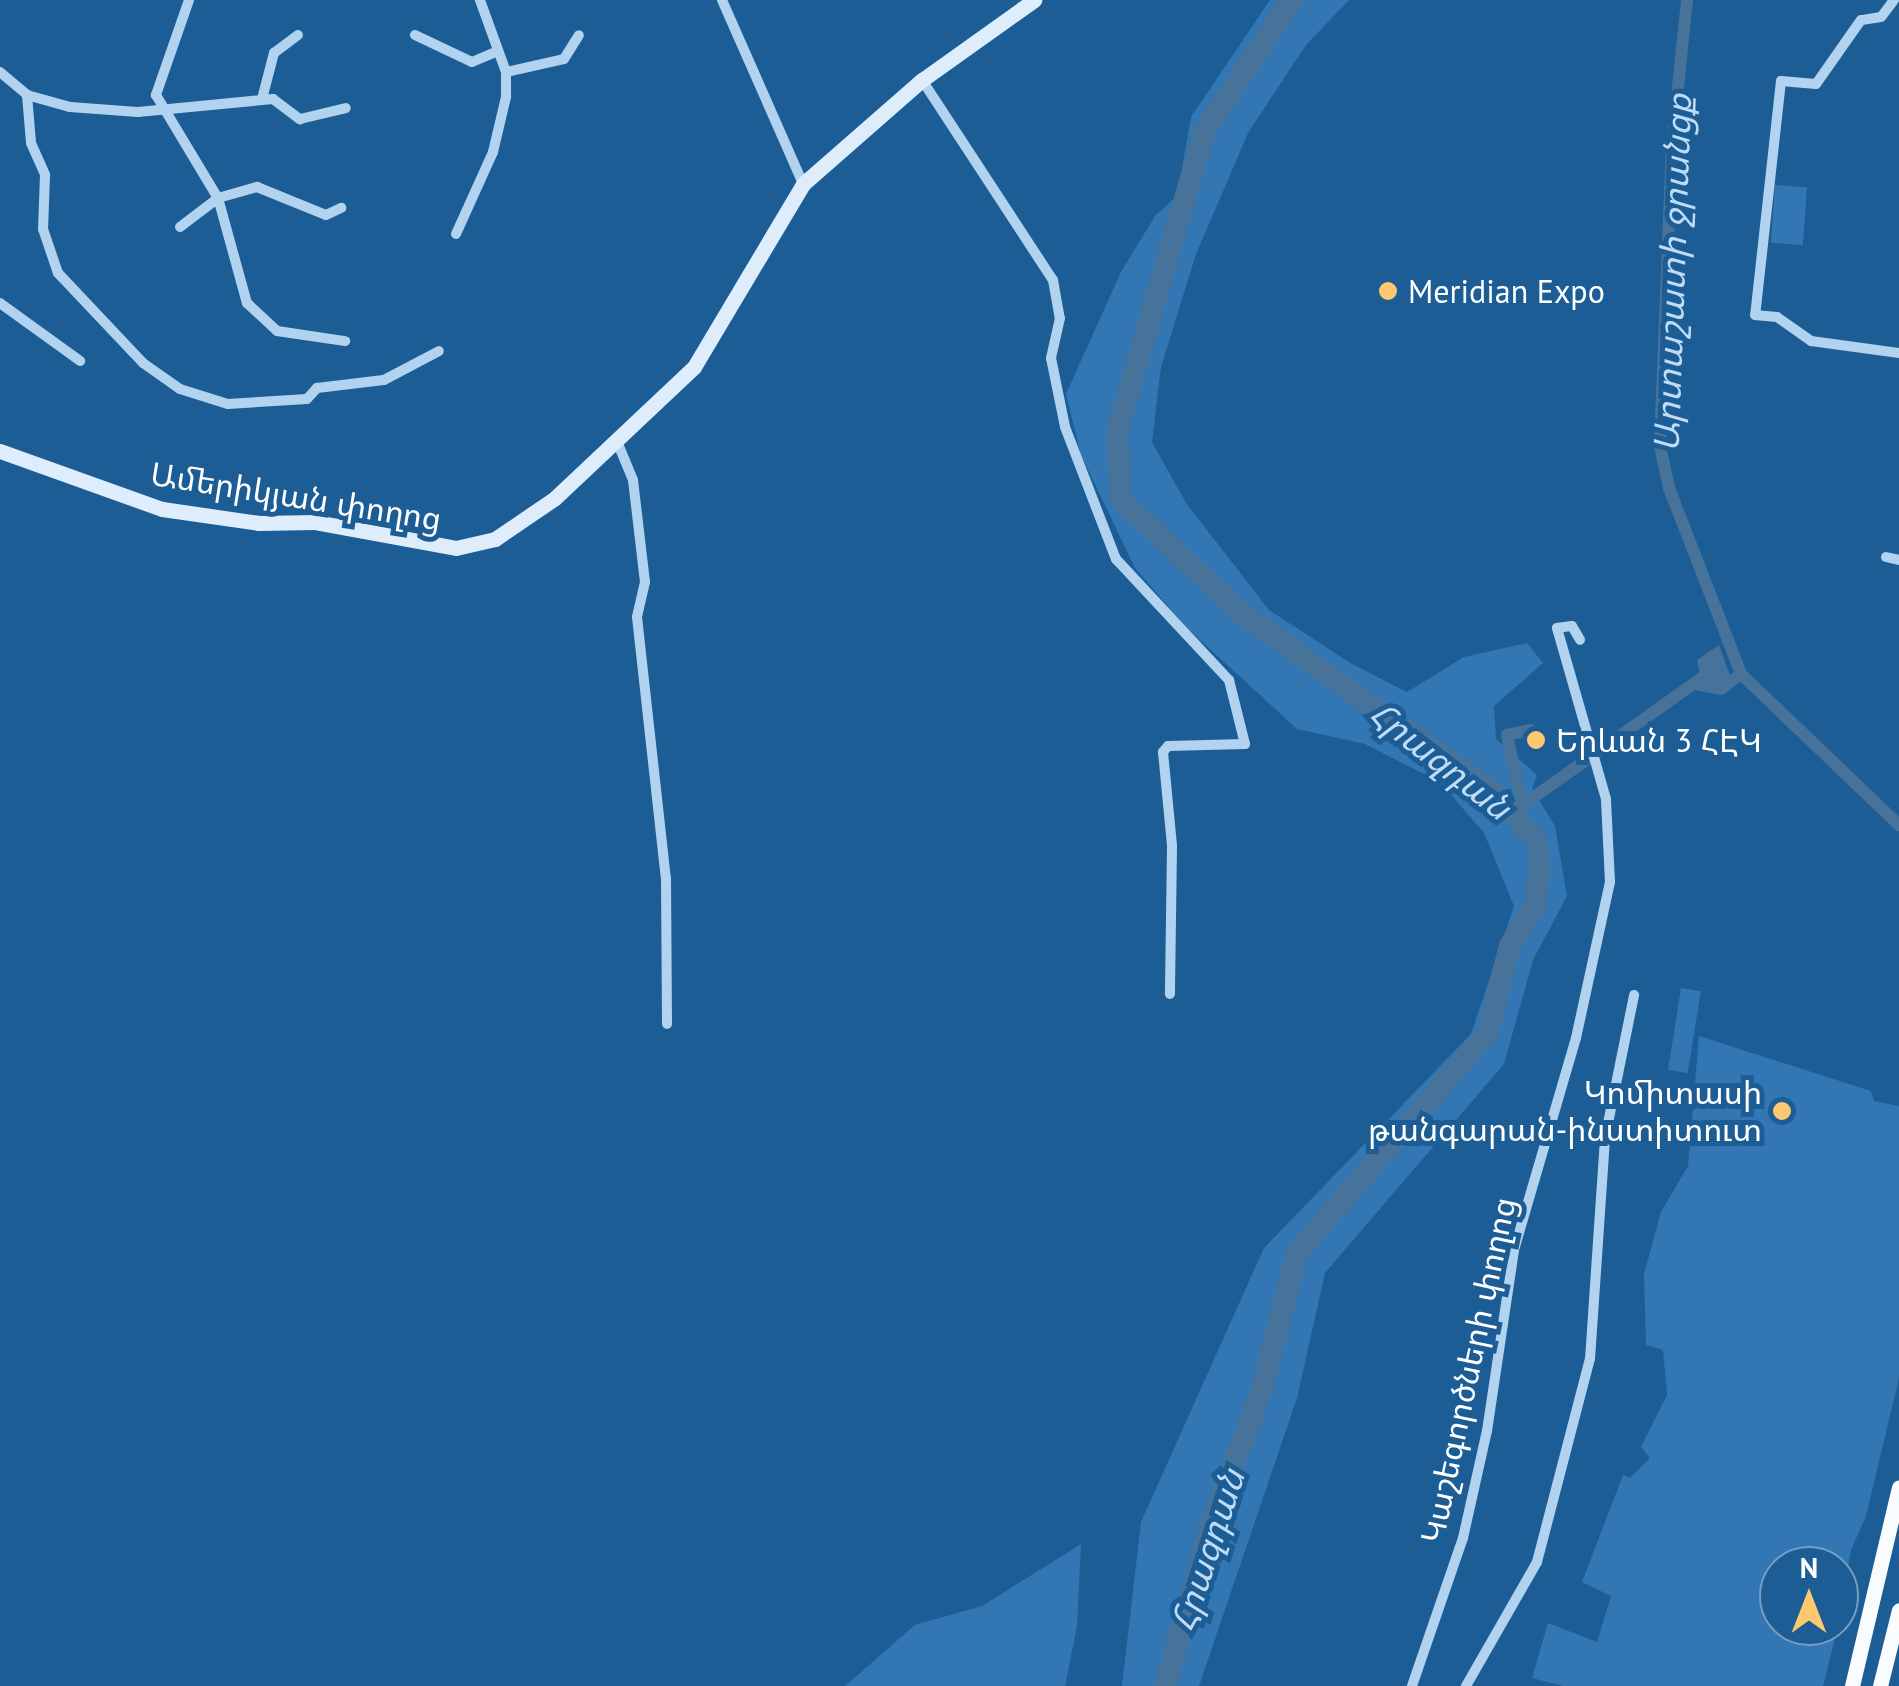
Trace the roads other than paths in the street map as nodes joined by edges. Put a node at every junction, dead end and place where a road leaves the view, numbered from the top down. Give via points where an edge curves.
1 (188, 0) edge
2 (480, 0) edge
3 (722, 0) edge
4 (1034, 0) edge
5 (1894, 0) edge
6 (298, 35) dead end
7 (416, 35) dead end
8 (580, 36) dead end
9 (496, 52) junction
10 (0, 72) edge
11 (506, 72) junction
12 (922, 80) junction
13 (27, 94) junction
14 (262, 99) junction
15 (166, 104) junction
16 (346, 108) dead end
17 (802, 184) junction
18 (218, 198) junction
19 (341, 208) dead end
20 (180, 228) dead end
21 (456, 234) dead end
22 (0, 303) edge
23 (345, 341) dead end
24 (439, 350) dead end
25 (1899, 353) edge
26 (80, 360) dead end
27 (616, 439) junction
28 (0, 451) edge
29 (1886, 557) dead end
30 (1899, 560) edge
31 (1580, 640) dead end
32 (1170, 994) dead end
33 (1634, 996) dead end
34 (666, 1024) dead end
35 (1899, 1488) edge
36 (1899, 1610) edge
37 (1412, 1686) edge
38 (1466, 1686) edge
39 (1852, 1686) edge
40 (1880, 1686) edge

1 - 15 street via 157,84 156,95
2 - 9 street
3 - 17 street
4 - 12 street, Ամերիկյան փողոց
5 - 25 street via 1881,17 1860,20 1816,84 1781,81 1755,315 1777,317 1811,342
6 - 14 street via 274,54
7 - 9 street via 472,62
8 - 11 street via 564,59
9 - 11 street
10 - 13 street
11 - 21 street via 494,152
12 - 17 street, Ամերիկյան փողոց
12 - 32 street via 1053,280 1060,318 1051,358 1066,427 1116,559 1230,680 1245,744 1168,746 1163,752 1172,846
13 - 15 street via 70,107 138,112
13 - 24 street via 31,142 45,175 42,229 58,273 143,363 180,389 228,404 307,399 318,388 384,380
14 - 15 street via 222,108
14 - 16 street via 300,119
15 - 18 street
17 - 27 street, Ամերիկյան փողոց via 694,367
18 - 19 street via 273,189 320,214 332,216
18 - 20 street
18 - 23 street via 247,302 258,317 277,331
22 - 26 street
27 - 28 street, Ամերիկյան փողոց via 524,523 456,548 316,522 259,524 162,509
27 - 34 street via 633,480 645,582 637,617 666,878
29 - 30 street
31 - 37 street, Կաշեգործների փողոց via 1572,626 1557,628 1595,762 1612,846 1610,882 1576,1038 1514,1250 1463,1538
33 - 38 street via 1605,1138 1590,1360 1537,1562
35 - 39 main road
36 - 40 main road

